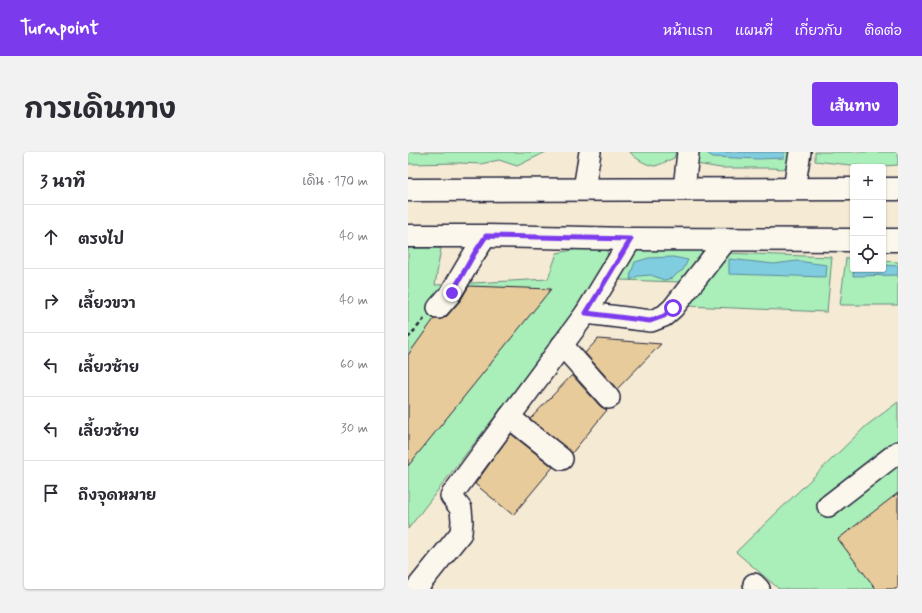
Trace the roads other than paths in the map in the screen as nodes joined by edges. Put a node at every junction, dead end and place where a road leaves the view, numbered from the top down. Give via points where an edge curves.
1 (590, 152) edge
2 (688, 152) edge
3 (800, 152) edge
4 (584, 189) junction
5 (684, 189) junction
6 (794, 189) junction
7 (850, 189) edge
8 (886, 189) edge
9 (898, 189) edge
10 (408, 190) edge
11 (408, 236) edge
12 (486, 236) junction
13 (850, 240) edge
14 (886, 240) edge
15 (898, 240) edge
16 (628, 244) junction
17 (721, 246) junction
18 (438, 308) road end
19 (586, 313) junction
20 (562, 346) junction
21 (609, 398) dead end
22 (509, 417) junction
23 (898, 452) edge
24 (562, 459) dead end
25 (828, 506) dead end
26 (416, 589) edge

1 - 4 lane
2 - 5 lane
3 - 6 lane
4 - 5 main road
4 - 10 main road
5 - 6 main road
6 - 7 main road
8 - 9 main road
11 - 12 main road
12 - 16 main road
12 - 18 lane via 452,293
13 - 17 main road
14 - 15 main road
16 - 17 main road
16 - 19 lane
17 - 19 lane via 664,316 650,321
19 - 20 lane
20 - 21 lane
20 - 22 lane
22 - 24 lane
22 - 26 lane via 451,496 461,508 461,533
23 - 25 lane

